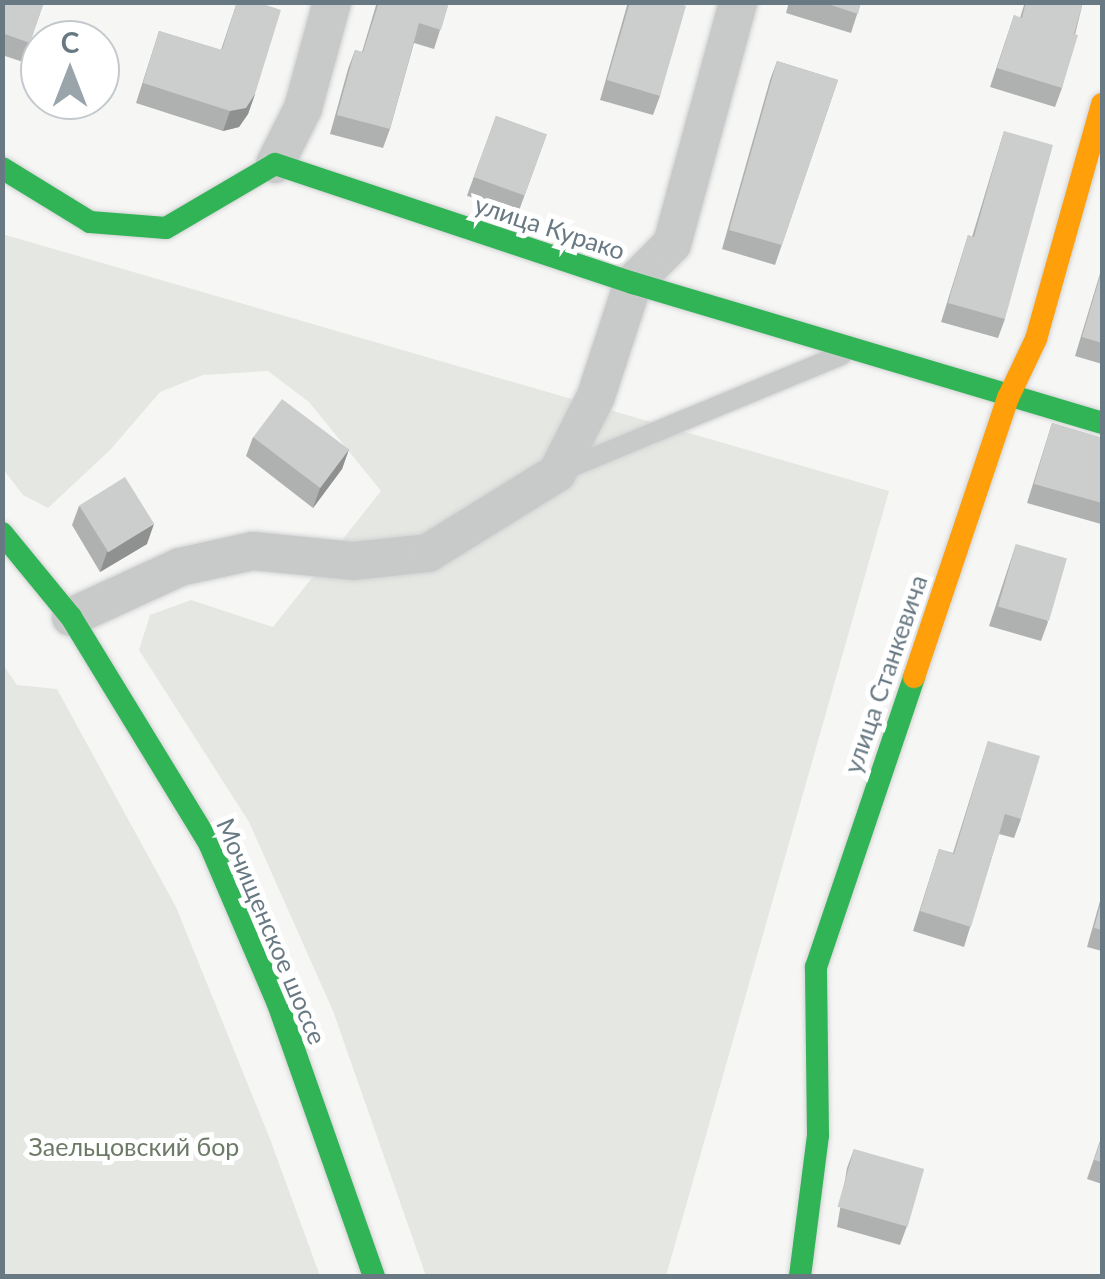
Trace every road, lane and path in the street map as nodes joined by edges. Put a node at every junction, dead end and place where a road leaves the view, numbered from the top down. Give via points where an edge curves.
1 (332, 2) edge
2 (738, 2) edge
3 (1102, 104) edge
4 (276, 164) junction
5 (2, 168) edge
6 (633, 283) junction
7 (854, 350) junction
8 (1008, 398) junction
9 (1102, 423) edge
10 (558, 473) junction
11 (2, 533) edge
12 (72, 618) junction
13 (374, 1276) edge
14 (800, 1276) edge

1 - 4 street via 303,108
2 - 6 street via 672,244
3 - 8 street, улица Станкевича via 1036,339
4 - 5 street via 166,228 90,222
4 - 6 street, улица Курако
6 - 7 street, улица Курако
6 - 10 street via 596,396
7 - 8 street, улица Курако
7 - 10 lane
8 - 9 street, улица Курако
8 - 14 street, улица Станкевича via 816,967 818,1136
10 - 12 street via 428,553 353,561 252,551 180,567
11 - 12 street, Мочищенское шоссе
12 - 13 street, Мочищенское шоссе via 209,843 278,1004

